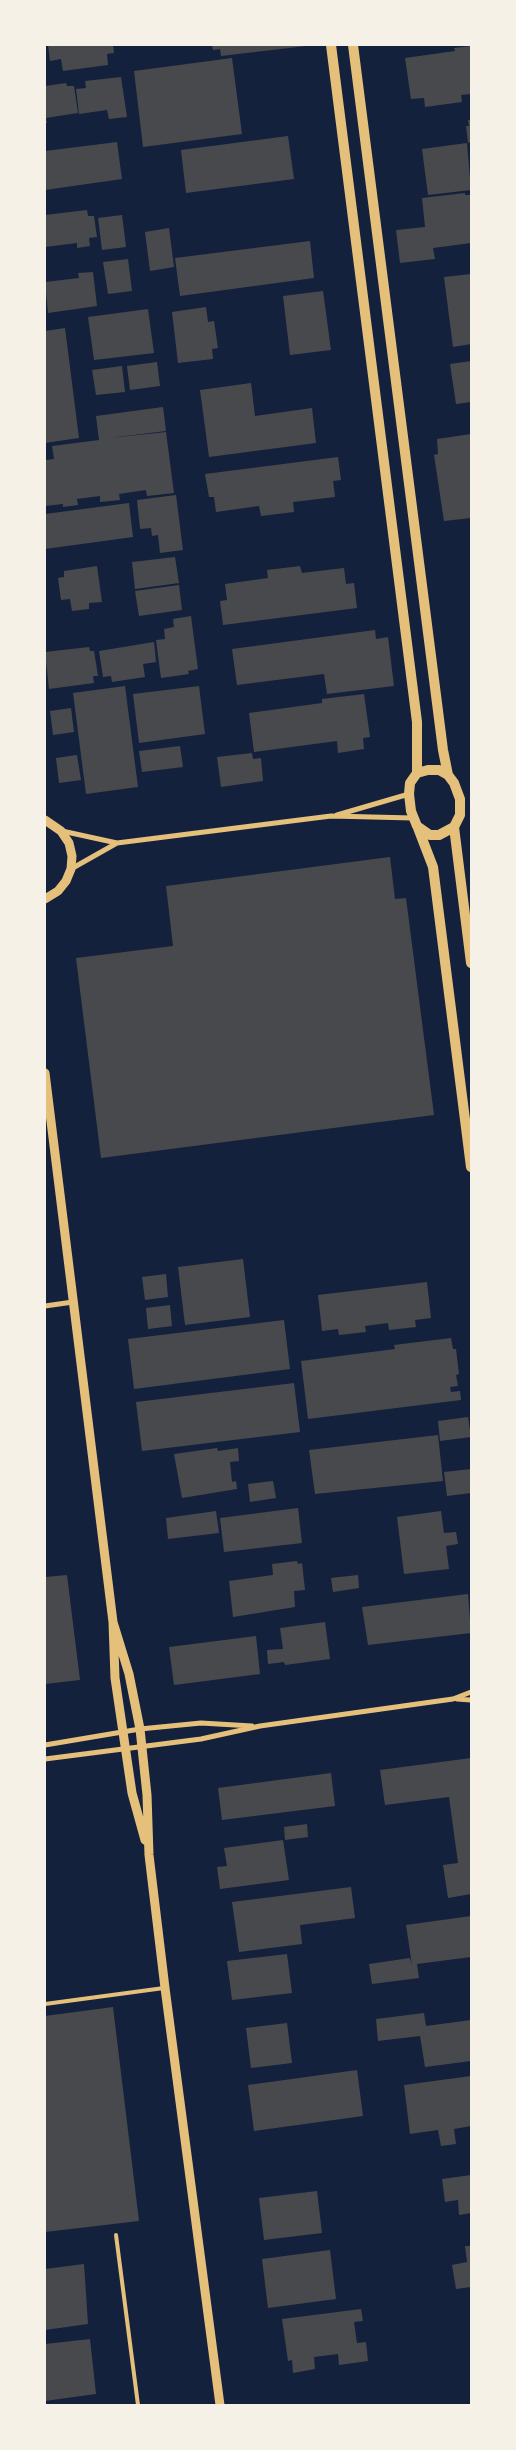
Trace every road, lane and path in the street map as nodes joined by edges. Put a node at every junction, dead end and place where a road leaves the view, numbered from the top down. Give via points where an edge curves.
1 (331, 45) edge
2 (353, 45) edge
3 (417, 773) junction
4 (448, 775) junction
5 (409, 794) junction
6 (331, 816) junction
7 (45, 820) edge
8 (415, 822) junction
9 (454, 827) junction
10 (61, 831) junction
11 (117, 843) junction
12 (71, 869) junction
13 (46, 900) edge
14 (471, 962) edge
15 (45, 1073) edge
16 (471, 1167) edge
17 (73, 1302) junction
18 (45, 1306) edge
19 (113, 1622) junction
20 (471, 1692) edge
21 (453, 1699) junction
22 (471, 1700) edge
23 (260, 1726) junction
24 (140, 1728) junction
25 (122, 1730) junction
26 (45, 1745) edge
27 (142, 1748) junction
28 (125, 1750) junction
29 (45, 1759) edge
30 (149, 1854) junction
31 (165, 1988) junction
32 (45, 2004) edge
33 (116, 2235) dead end
34 (138, 2405) edge
35 (220, 2405) edge

1 - 3 main road via 417,722
2 - 4 main road
3 - 4 main road via 439,770
3 - 5 main road via 410,783
4 - 9 main road via 460,799 460,815
5 - 6 street
5 - 8 main road
6 - 8 street
6 - 11 street
7 - 10 street
8 - 9 main road via 430,835 439,835
8 - 16 main road via 433,867
9 - 14 main road
10 - 11 street
10 - 12 street via 69,842
11 - 12 street
12 - 13 street via 58,891
15 - 17 street
17 - 18 street
17 - 19 street
19 - 24 street via 129,1674
19 - 25 street via 114,1678
20 - 21 street
21 - 22 street
21 - 23 street
23 - 24 street via 200,1723
23 - 27 street
24 - 25 street
24 - 27 street
25 - 26 street
25 - 28 street
27 - 28 street
27 - 30 street
28 - 29 street
28 - 30 street via 132,1793
30 - 31 street
31 - 32 lane
31 - 35 street
33 - 34 lane

